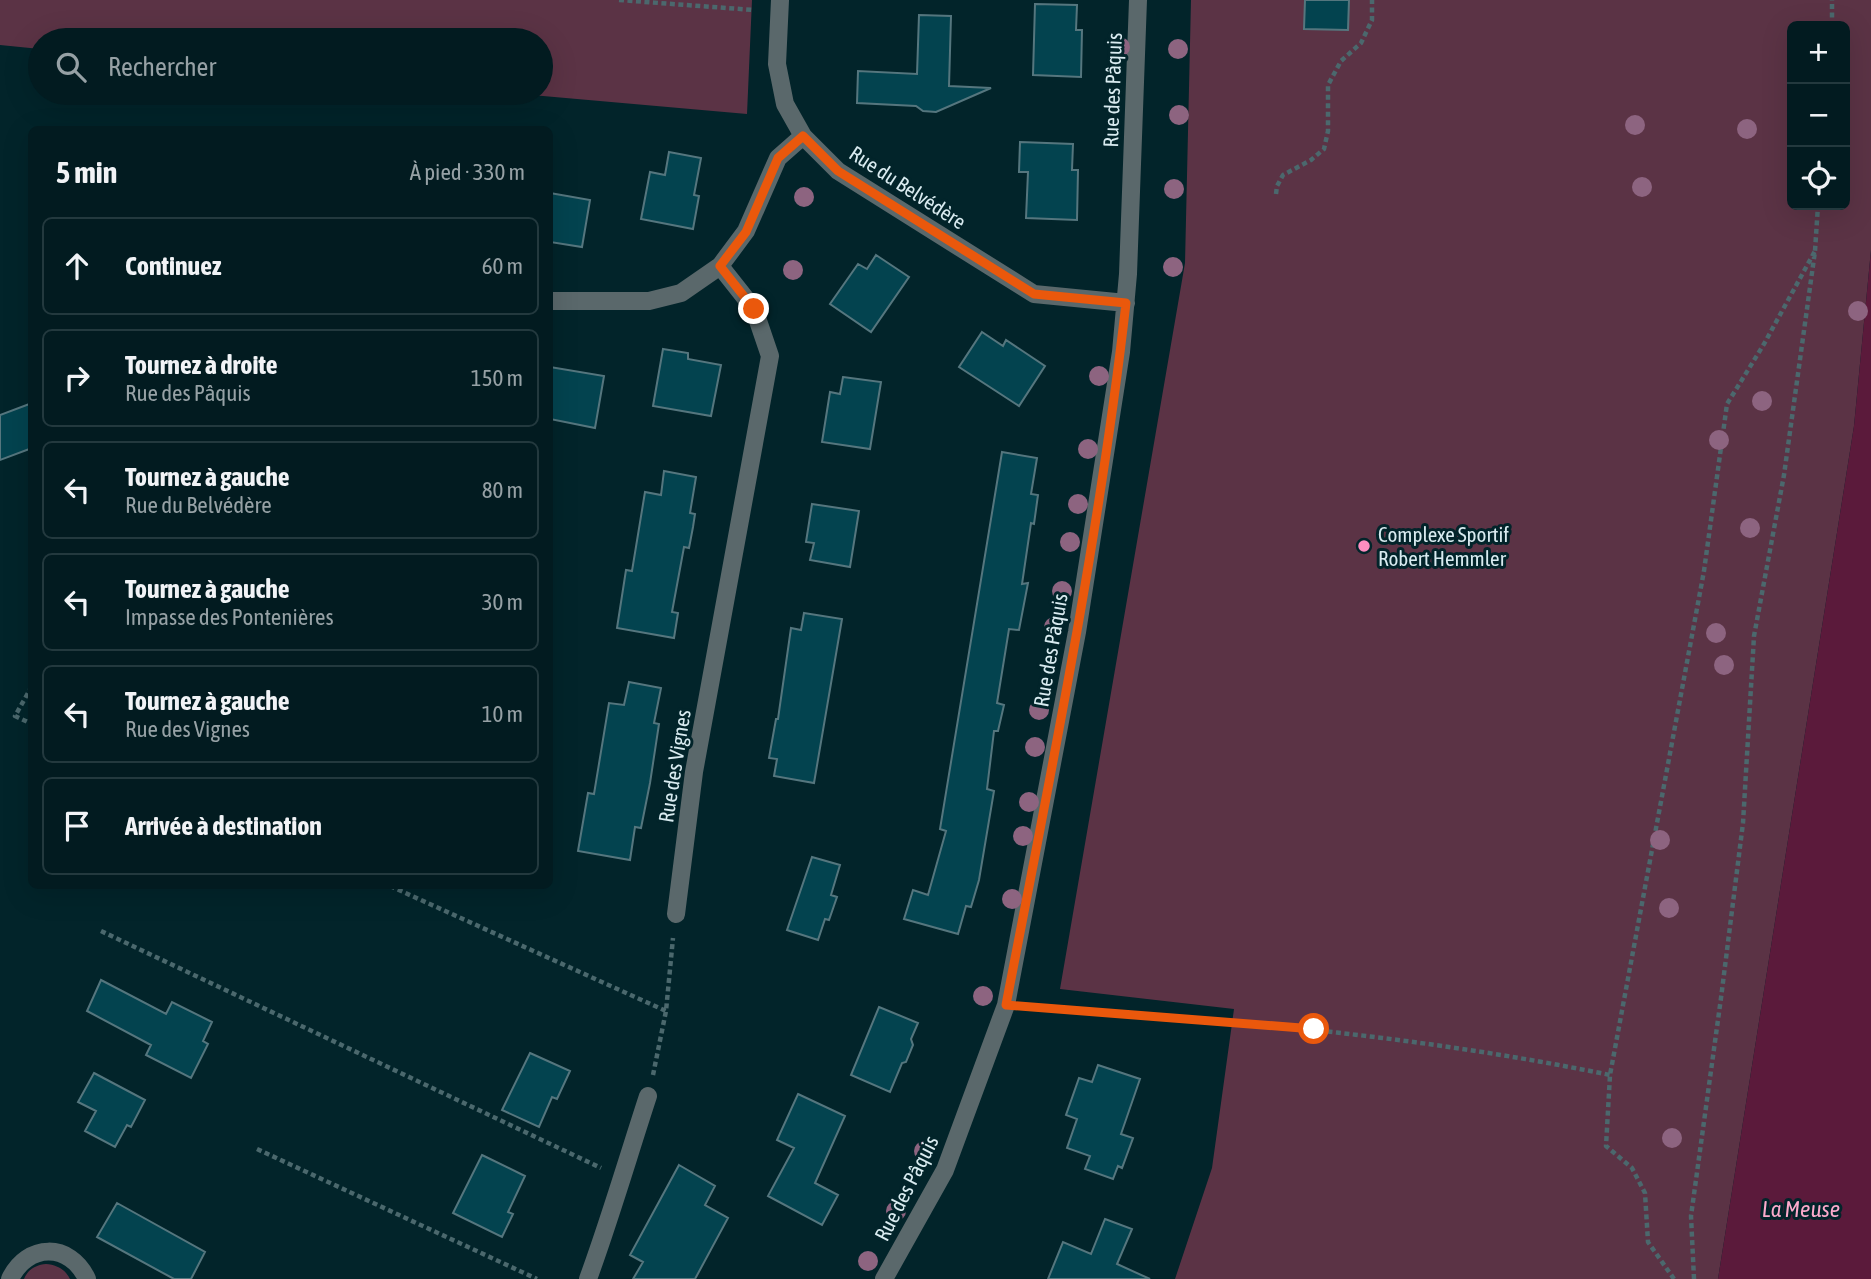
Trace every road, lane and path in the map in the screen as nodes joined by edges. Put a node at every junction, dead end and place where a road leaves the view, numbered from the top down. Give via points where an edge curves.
1 (619, 0) edge
2 (1138, 0) edge
3 (1372, 0) edge
4 (1832, 0) edge
5 (780, 6) edge
6 (1832, 21) edge
7 (803, 136) junction
8 (1276, 194) dead end
9 (1818, 210) edge
10 (1815, 251) junction
11 (720, 266) junction
12 (553, 300) edge
13 (1126, 303) junction
14 (28, 693) edge
15 (28, 722) edge
16 (397, 889) edge
17 (676, 914) joint
18 (101, 931) dead end
19 (1006, 1005) junction
20 (666, 1011) junction
21 (1610, 1075) junction
22 (648, 1096) joint
23 (257, 1149) dead end
24 (621, 1177) junction
25 (10, 1279) edge
26 (86, 1279) edge
27 (537, 1279) edge
28 (588, 1279) edge
29 (884, 1279) edge
30 (1674, 1279) edge
31 (1693, 1279) edge

1 - 5 path
2 - 13 street, Rue des Pâquis
3 - 8 path via 1371,20 1361,43 1341,61 1328,85 1324,149 1283,175
4 - 6 path
5 - 7 street, Rue du Belvédère via 777,64 785,104
7 - 11 street via 778,158 746,232
7 - 13 street, Rue du Belvédère via 838,171 1034,294
9 - 10 path
10 - 21 path via 1727,404 1704,571
10 - 31 path via 1784,475 1754,636 1743,823 1691,1216
11 - 12 street via 681,293 649,301
11 - 17 street, Rue des Vignes via 754,309 769,356 694,772
13 - 19 street, Rue des Pâquis via 1077,632
14 - 15 path via 15,716
16 - 20 path
17 - 20 path
18 - 24 path
19 - 21 path via 1314,1029
19 - 29 street, Rue des Pâquis via 945,1170
20 - 22 path
21 - 30 path via 1606,1146 1632,1168 1645,1193 1648,1242
22 - 24 street
23 - 27 path
24 - 28 street
25 - 26 street via 23,1259 50,1251 75,1261

